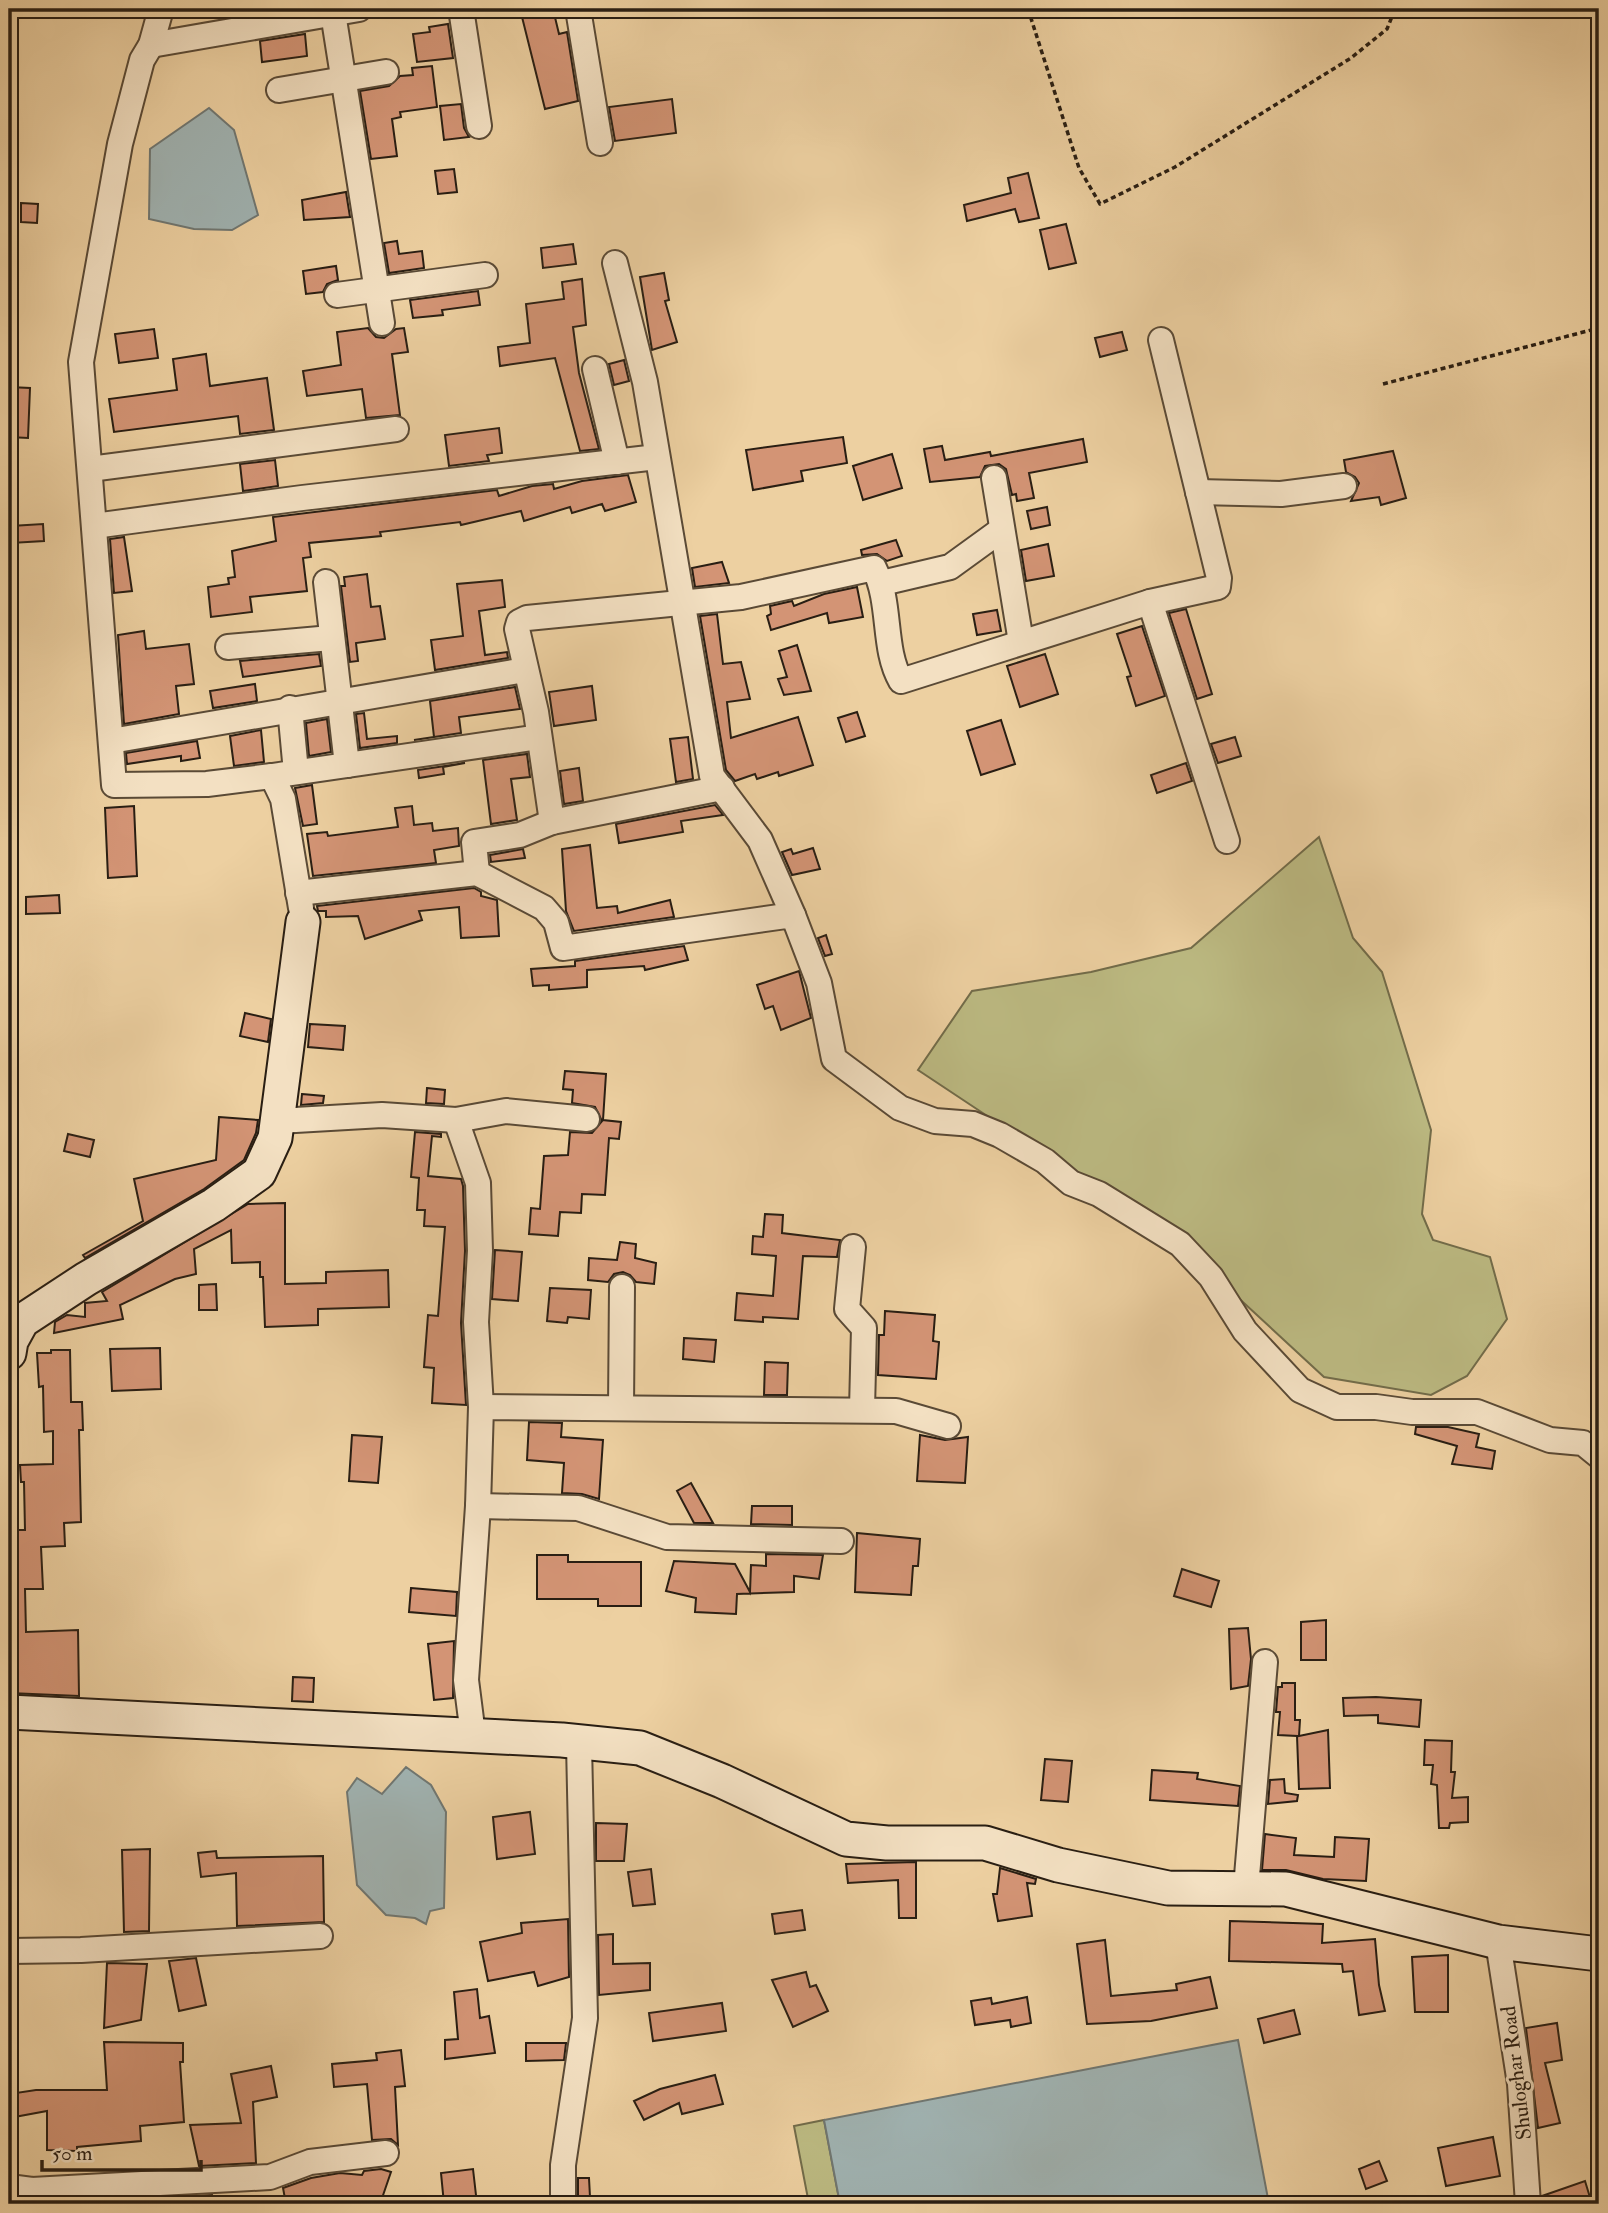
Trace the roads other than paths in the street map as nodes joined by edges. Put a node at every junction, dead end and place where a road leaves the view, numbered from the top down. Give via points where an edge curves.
1 (160, 9) edge
2 (359, 9) edge
3 (461, 9) edge
4 (578, 9) edge
5 (333, 13) junction
6 (151, 45) junction
7 (386, 72) dead end
8 (342, 80) junction
9 (279, 90) dead end
10 (479, 126) dead end
11 (600, 144) dead end
12 (615, 263) dead end
13 (485, 275) dead end
14 (377, 289) junction
15 (337, 295) dead end
16 (382, 323) dead end
17 (1161, 340) dead end
18 (595, 369) dead end
19 (396, 429) dead end
20 (657, 457) junction
21 (617, 462) junction
22 (90, 469) junction
23 (994, 478) dead end
24 (1344, 486) dead end
25 (1198, 492) junction
26 (94, 526) junction
27 (1001, 530) junction
28 (326, 582) dead end
29 (881, 583) junction
30 (1150, 602) junction
31 (682, 605) junction
32 (331, 638) junction
33 (1021, 642) junction
34 (228, 647) dead end
35 (525, 670) junction
36 (339, 699) junction
37 (290, 708) junction
38 (539, 737) junction
39 (111, 741) junction
40 (347, 765) junction
41 (284, 774) junction
42 (722, 788) junction
43 (552, 822) junction
44 (1227, 841) dead end
45 (477, 873) junction
46 (301, 908) junction
47 (793, 915) junction
48 (587, 1119) dead end
49 (456, 1120) junction
50 (278, 1121) junction
51 (853, 1247) dead end
52 (622, 1287) dead end
53 (9, 1353) edge
54 (481, 1408) junction
55 (621, 1408) junction
56 (862, 1409) junction
57 (948, 1426) dead end
58 (1599, 1456) edge
59 (478, 1506) junction
60 (841, 1541) dead end
61 (1265, 1662) dead end
62 (9, 1712) edge
63 (473, 1735) junction
64 (579, 1744) junction
65 (1246, 1888) junction
66 (320, 1936) dead end
67 (1498, 1942) junction
68 (9, 1951) edge
69 (1599, 1954) edge
70 (386, 2153) dead end
71 (9, 2187) edge
72 (563, 2204) edge
73 (1528, 2204) edge

1 - 6 street
2 - 5 street
3 - 10 street
4 - 11 street
5 - 6 street
5 - 8 street
6 - 22 street via 142,60 120,144 81,362
7 - 8 street
8 - 9 street
8 - 14 street
12 - 20 street via 645,382
13 - 14 street
14 - 15 street
14 - 16 street
17 - 25 street
18 - 21 street
19 - 22 street
20 - 21 street
20 - 31 street
21 - 26 street
22 - 26 street
23 - 27 street
24 - 25 street via 1281,494
25 - 30 street via 1218,587
26 - 39 street
27 - 29 street via 950,567
27 - 33 street
28 - 32 street
29 - 31 street via 874,568
29 - 33 street via 892,665 901,681
30 - 33 street
30 - 44 street
31 - 35 street via 527,618 517,629
31 - 42 street via 712,776
32 - 34 street
32 - 36 street
35 - 36 street
35 - 38 street
36 - 37 street
36 - 40 street
37 - 39 street
37 - 41 street
38 - 40 street
38 - 43 street
39 - 41 street via 114,785 207,784
40 - 41 street
41 - 46 street via 283,799
42 - 43 street
42 - 47 street via 760,840
43 - 45 street via 520,835 474,842
45 - 46 street
45 - 47 street via 544,908 555,922 563,948
46 - 50 main road via 292,1027
47 - 58 street via 819,983 834,1059 900,1108 935,1121 973,1124 1000,1135 1045,1161 1071,1183 1099,1194 1180,1244 1211,1277 1245,1331 1300,1390 1337,1407 1477,1412 1550,1440 1583,1443
48 - 49 street via 506,1111
49 - 50 street via 382,1115
49 - 54 street via 478,1182 476,1322
50 - 53 main road via 259,1173 22,1321
51 - 56 street via 847,1309 864,1328
52 - 55 street
54 - 55 street
54 - 59 street
55 - 56 street
56 - 57 street via 896,1410
59 - 60 street via 578,1508 667,1537
59 - 63 street via 466,1680
61 - 65 street
62 - 63 main road
63 - 64 main road
64 - 65 main road via 640,1748 846,1839 985,1843 1058,1865 1168,1888
64 - 72 street via 585,2018 563,2165
65 - 67 main road via 1286,1889
66 - 68 street
67 - 69 main road
67 - 73 street, Shuloghar Road via 1520,2084
70 - 71 street via 310,2162 270,2177 32,2190

